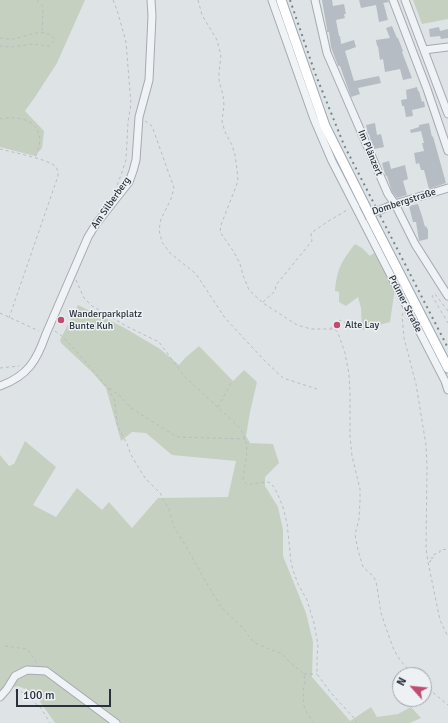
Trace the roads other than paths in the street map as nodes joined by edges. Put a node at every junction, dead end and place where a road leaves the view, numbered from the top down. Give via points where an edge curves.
1 (151, 0) edge
2 (272, 0) edge
3 (281, 0) edge
4 (315, 0) edge
5 (393, 0) edge
6 (406, 0) edge
7 (448, 47) edge
8 (424, 50) junction
9 (448, 114) edge
10 (448, 151) edge
11 (448, 188) edge
12 (395, 204) junction
13 (360, 205) junction
14 (361, 217) junction
15 (448, 296) edge
16 (448, 368) edge
17 (0, 386) edge
18 (448, 390) edge
19 (0, 697) edge
20 (116, 723) edge

1 - 17 street, Am Silberberg via 149,80 139,117 136,160 129,182 88,237 41,347 29,368 14,380
2 - 13 street, Prümer Straße via 314,119 332,161
3 - 13 main road via 325,126
4 - 12 street, Im Plänzert via 327,53 388,194
5 - 10 street
6 - 8 street
7 - 8 street
8 - 9 street
11 - 12 street, Dombergstraße
12 - 14 street, Dombergstraße
12 - 15 street, Im Plänzert via 415,244
13 - 14 street, Prümer Straße
13 - 16 main road, bridge via 371,218
14 - 18 street, Prümer Straße
19 - 20 street via 14,676 27,670 42,670

